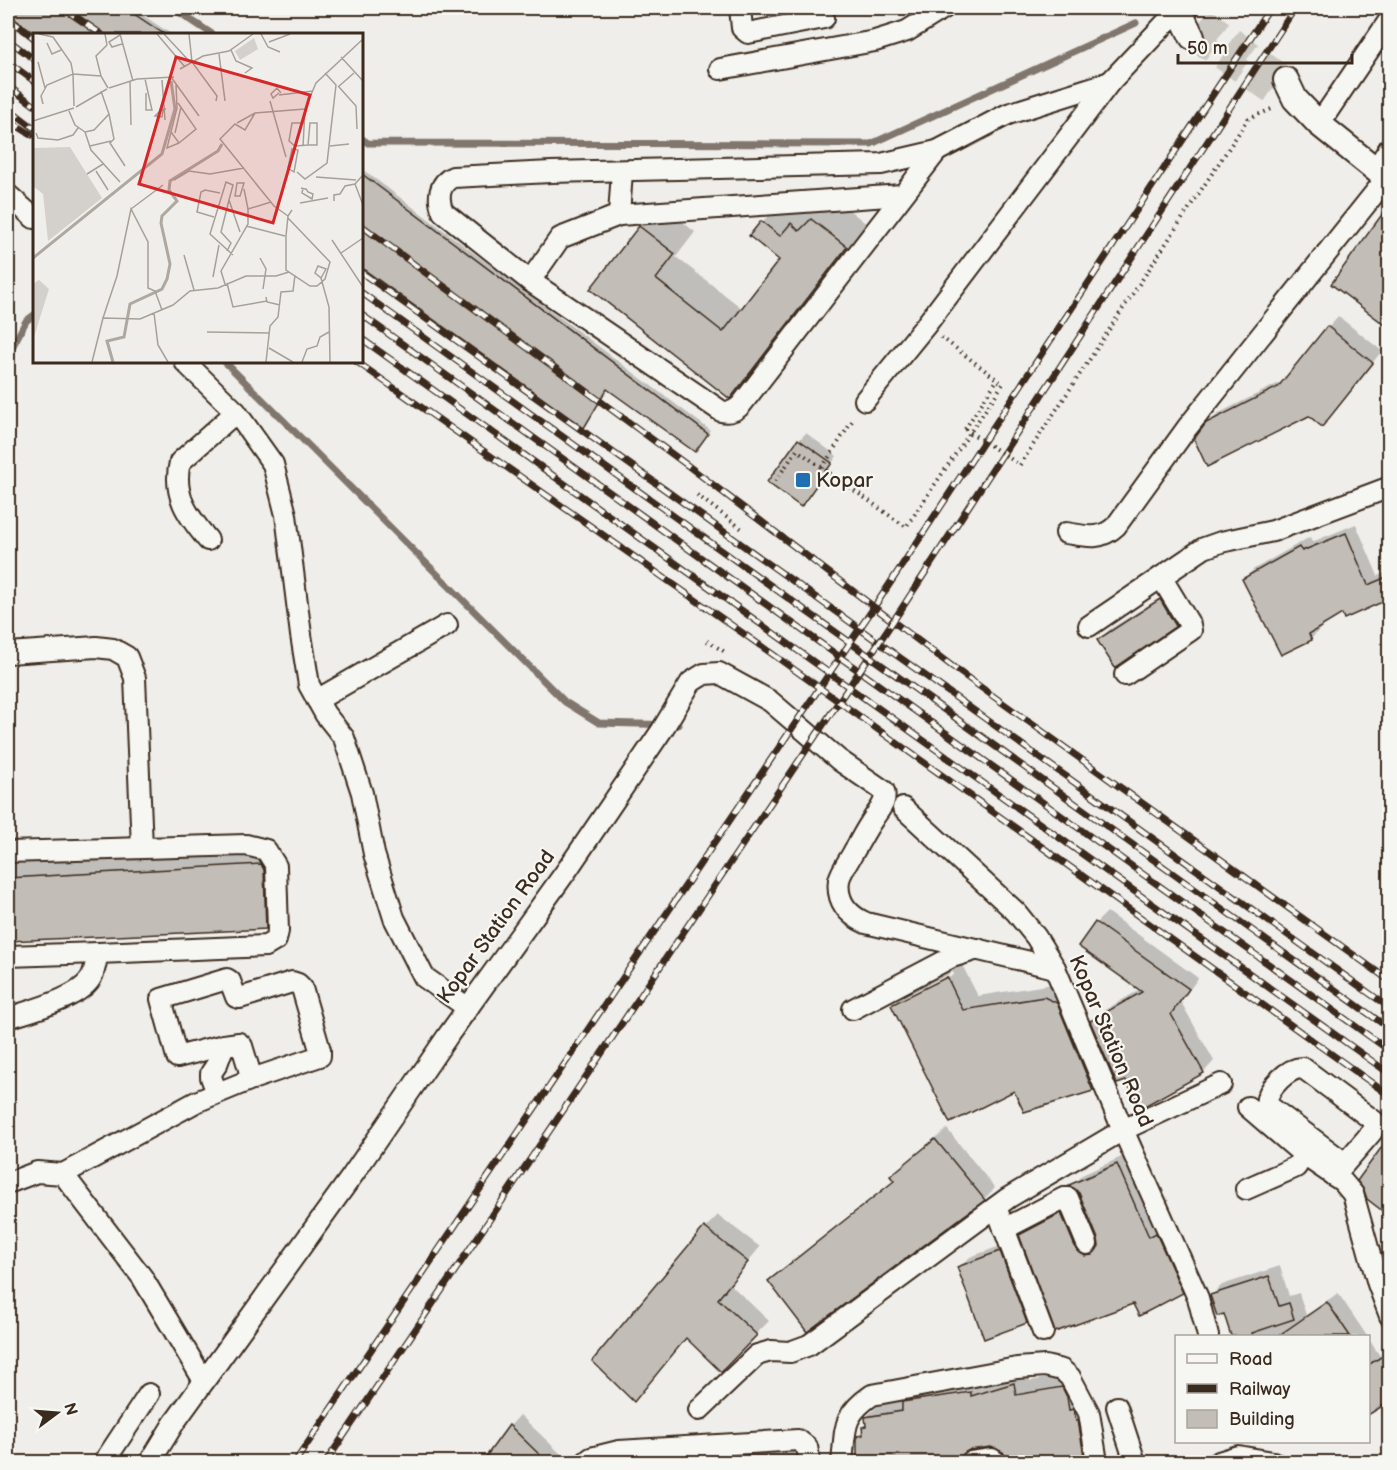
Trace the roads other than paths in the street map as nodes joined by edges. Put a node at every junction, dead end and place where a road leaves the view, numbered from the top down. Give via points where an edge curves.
1 (741, 8) edge
2 (945, 8) edge
3 (1179, 8) edge
4 (822, 13) edge
5 (1389, 19) edge
6 (1197, 28) tunnel mouth
7 (754, 32) junction
8 (835, 48) junction
9 (760, 62) junction
10 (720, 69) dead end
11 (1110, 82) junction
12 (1285, 91) tunnel mouth
13 (1319, 124) junction
14 (1389, 147) edge
15 (936, 151) junction
16 (622, 171) junction
17 (1385, 177) edge
18 (8, 195) edge
19 (902, 195) junction
20 (619, 215) junction
21 (33, 217) edge
22 (530, 281) junction
23 (186, 363) edge
24 (865, 400) road end
25 (236, 412) junction
26 (1389, 487) edge
27 (1066, 533) dead end
28 (208, 540) dead end
29 (1161, 577) junction
30 (447, 625) dead end
31 (1089, 626) dead end
32 (8, 653) edge
33 (1125, 675) dead end
34 (317, 700) junction
35 (903, 808) dead end
36 (142, 848) junction
37 (8, 852) edge
38 (978, 949) junction
39 (98, 953) junction
40 (8, 956) edge
41 (1055, 968) junction
42 (468, 1008) junction
43 (852, 1009) dead end
44 (8, 1018) edge
45 (224, 1045) junction
46 (252, 1079) junction
47 (1221, 1084) dead end
48 (217, 1093) junction
49 (1248, 1107) dead end
50 (1123, 1130) junction
51 (1304, 1155) junction
52 (1340, 1169) junction
53 (63, 1174) junction
54 (8, 1183) edge
55 (1246, 1189) dead end
56 (996, 1207) junction
57 (1004, 1229) junction
58 (1087, 1244) dead end
59 (1389, 1316) edge
60 (1043, 1332) dead end
61 (1208, 1335) edge
62 (204, 1381) junction
63 (149, 1394) dead end
64 (1117, 1407) dead end
65 (699, 1410) dead end
66 (1237, 1449) edge
67 (104, 1462) edge
68 (150, 1462) edge
69 (586, 1462) edge
70 (810, 1462) edge
71 (842, 1462) edge
72 (971, 1462) edge
73 (996, 1462) edge
74 (1097, 1462) edge
75 (1135, 1462) edge
76 (1219, 1462) edge
77 (1273, 1462) edge

1 - 7 street via 743,31
2 - 8 street via 907,31
3 - 6 street
3 - 11 street
4 - 7 street
4 - 8 street
5 - 13 street
7 - 9 street
8 - 9 street
9 - 10 street
11 - 15 street via 1008,114
11 - 24 street
12 - 13 street
13 - 17 street
14 - 17 street
15 - 16 street via 881,164
15 - 19 street
16 - 20 street
16 - 22 street via 446,180 439,201 443,212
17 - 27 street via 1187,428 1116,526 1097,538
18 - 21 street
19 - 20 street
19 - 22 street via 741,405 728,412 721,411
20 - 22 street via 560,238
23 - 25 street
25 - 28 street via 178,468 177,485 183,504
25 - 34 street via 273,464 286,515 309,686
26 - 29 street via 1273,531 1204,548
29 - 31 street
29 - 33 street via 1191,630
30 - 34 street
32 - 36 street via 96,647 113,649 127,657 135,678
34 - 42 street via 344,738 394,918 424,977
35 - 41 street, Kopar Station Road via 1016,912
36 - 37 street
36 - 39 street via 246,845 266,850 276,866 276,940 266,946
38 - 41 street
38 - 42 street, Kopar Station Road via 866,923 844,909 839,879 884,803 884,790 839,760 770,701 719,673 704,674 692,682 567,870
38 - 43 street via 952,957
39 - 40 street
39 - 44 street via 91,978 78,990
41 - 50 street, Kopar Station Road
42 - 62 street, Kopar Station Road
45 - 46 street via 236,1042 242,1046
45 - 46 street via 177,1057 161,999 227,979 240,998 292,982 302,988 320,1056
45 - 48 street via 211,1072
46 - 48 street
47 - 50 street
48 - 53 street
49 - 51 street
50 - 56 street
50 - 61 street, Kopar Station Road via 1198,1298
51 - 52 street
51 - 55 street via 1296,1167
52 - 52 street via 1372,1132 1374,1121 1303,1068 1296,1067 1267,1096 1266,1104
52 - 59 street via 1342,1181 1353,1194
53 - 54 street via 37,1172
53 - 62 street via 142,1277
56 - 57 street
56 - 65 street via 809,1345 790,1352 757,1355
57 - 58 street via 1068,1198
57 - 60 street
62 - 68 street, Kopar Station Road
63 - 67 street
64 - 75 street
66 - 76 street
66 - 77 street
69 - 70 street via 620,1451 798,1440 807,1447
71 - 74 street via 847,1419 858,1404 872,1395 1045,1366 1062,1370 1070,1377 1089,1413
72 - 73 street

